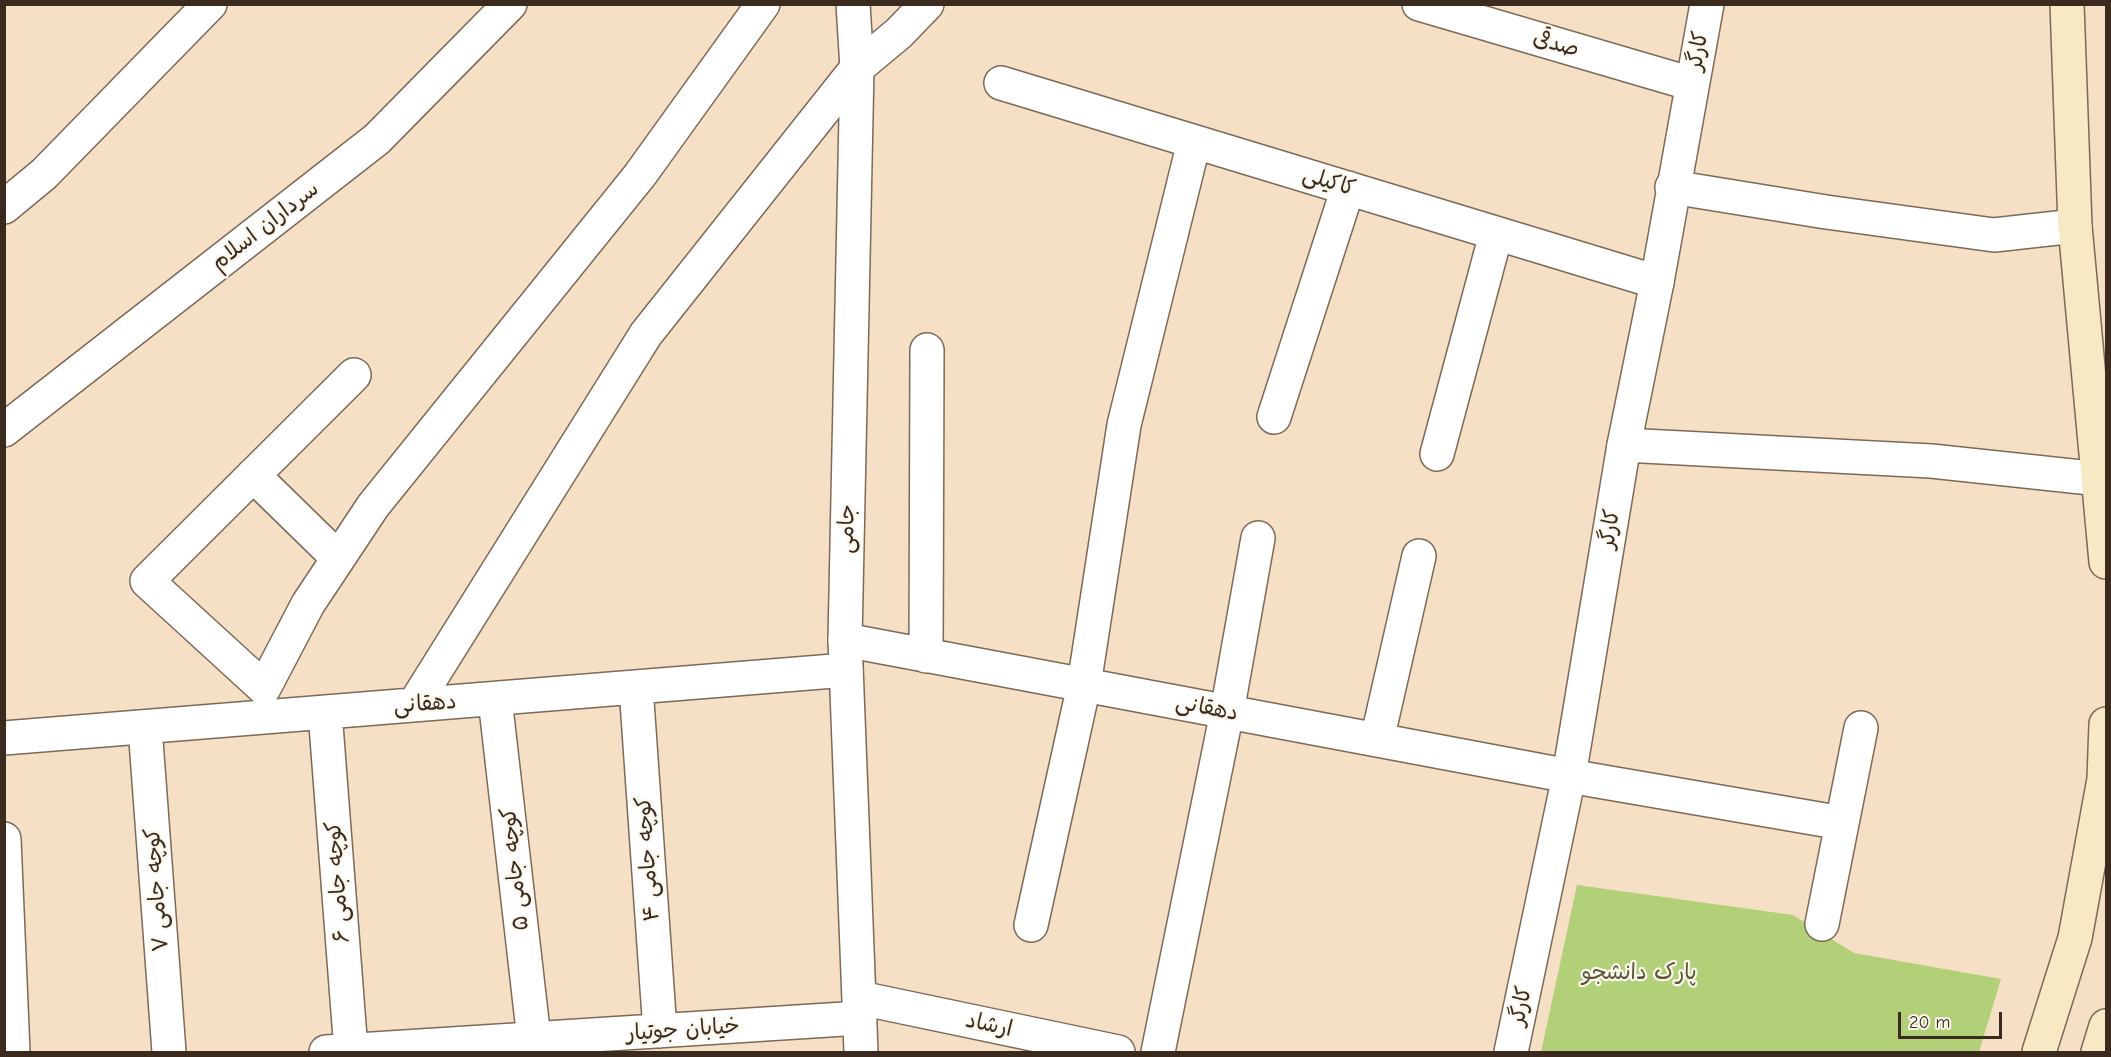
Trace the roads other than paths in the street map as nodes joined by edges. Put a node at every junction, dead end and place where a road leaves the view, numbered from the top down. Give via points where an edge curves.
1 (210, 4) edge
2 (510, 4) edge
3 (763, 4) edge
4 (853, 4) edge
5 (927, 4) edge
6 (1419, 4) edge
7 (1707, 4) edge
8 (2067, 4) edge
9 (856, 68) junction
10 (1001, 83) dead end
11 (1692, 84) junction
12 (1194, 142) junction
13 (1672, 187) junction
14 (1348, 188) junction
15 (4, 207) edge
16 (2075, 226) junction
17 (1496, 234) junction
18 (1657, 282) junction
19 (927, 350) dead end
20 (354, 375) dead end
21 (1274, 417) dead end
22 (4, 429) edge
23 (1624, 445) junction
24 (1437, 454) dead end
25 (253, 475) junction
26 (2100, 479) junction
27 (1258, 538) dead end
28 (1419, 556) dead end
29 (338, 558) junction
30 (2106, 562) edge
31 (845, 655) junction
32 (926, 656) junction
33 (1084, 685) junction
34 (636, 687) junction
35 (495, 699) junction
36 (260, 703) junction
37 (414, 705) junction
38 (325, 712) junction
39 (1227, 712) junction
40 (2106, 724) edge
41 (145, 727) junction
42 (1861, 728) dead end
43 (4, 738) edge
44 (1377, 740) junction
45 (1569, 776) junction
46 (1842, 823) junction
47 (4, 839) edge
48 (1822, 924) dead end
49 (1031, 925) dead end
50 (860, 1008) junction
51 (2106, 1026) edge
52 (660, 1031) junction
53 (534, 1039) junction
54 (410, 1050) edge
55 (1099, 1051) edge
56 (338, 1052) edge
57 (13, 1053) edge
58 (169, 1053) edge
59 (861, 1053) edge
60 (1158, 1053) edge
61 (1511, 1053) edge
62 (2038, 1053) edge
63 (2098, 1053) edge

1 - 15 street via 44,174
2 - 22 street, سرداران اسلام via 377,139
3 - 29 street via 640,175 373,506
4 - 9 street, جامی
5 - 9 street
6 - 11 street, صدقی
7 - 11 street, کارگر
8 - 16 main road
9 - 31 street, جامی
9 - 37 street via 646,334
10 - 12 street, کاکیلی
11 - 13 street, کارگر
12 - 14 street, کاکیلی
12 - 33 street via 1124,425
13 - 16 street via 1994,235
13 - 18 street, کارگر
14 - 17 street, کاکیلی
14 - 21 street
16 - 26 main road
17 - 18 street, کاکیلی
17 - 24 street
18 - 23 street, کارگر
19 - 32 street
20 - 25 street
23 - 26 street via 1931,461
23 - 45 street, کارگر
25 - 29 street
25 - 36 street via 147,581
26 - 30 main road
27 - 39 street
28 - 44 street
29 - 36 street via 308,604
31 - 32 street, دهقانی
31 - 34 street, دهقانی
31 - 50 street, جامی
32 - 33 street, دهقانی
33 - 39 street, دهقانی
33 - 49 street
34 - 35 street, دهقانی
34 - 52 street, کوچه جامی ۴
35 - 37 street, دهقانی
35 - 53 street, کوچه جامی ۵
36 - 38 street, دهقانی
36 - 41 street, دهقانی
37 - 38 street, دهقانی
38 - 56 street, کوچه جامی ۶
39 - 44 street, دهقانی
39 - 60 street
40 - 62 main road via 2104,779 2075,938
41 - 43 street, دهقانی
41 - 58 street, کوچه جامی ۷
42 - 46 street
44 - 45 street, دهقانی
45 - 46 street, دهقانی
45 - 61 street, کارگر
46 - 48 street
47 - 57 street
50 - 52 street, خیابان جوتیار
50 - 55 street, ارشاد
50 - 59 street, جامی
51 - 63 main road
52 - 53 street, خیابان جوتیار
53 - 54 street, خیابان جوتیار
54 - 56 street, خیابان جوتیار

